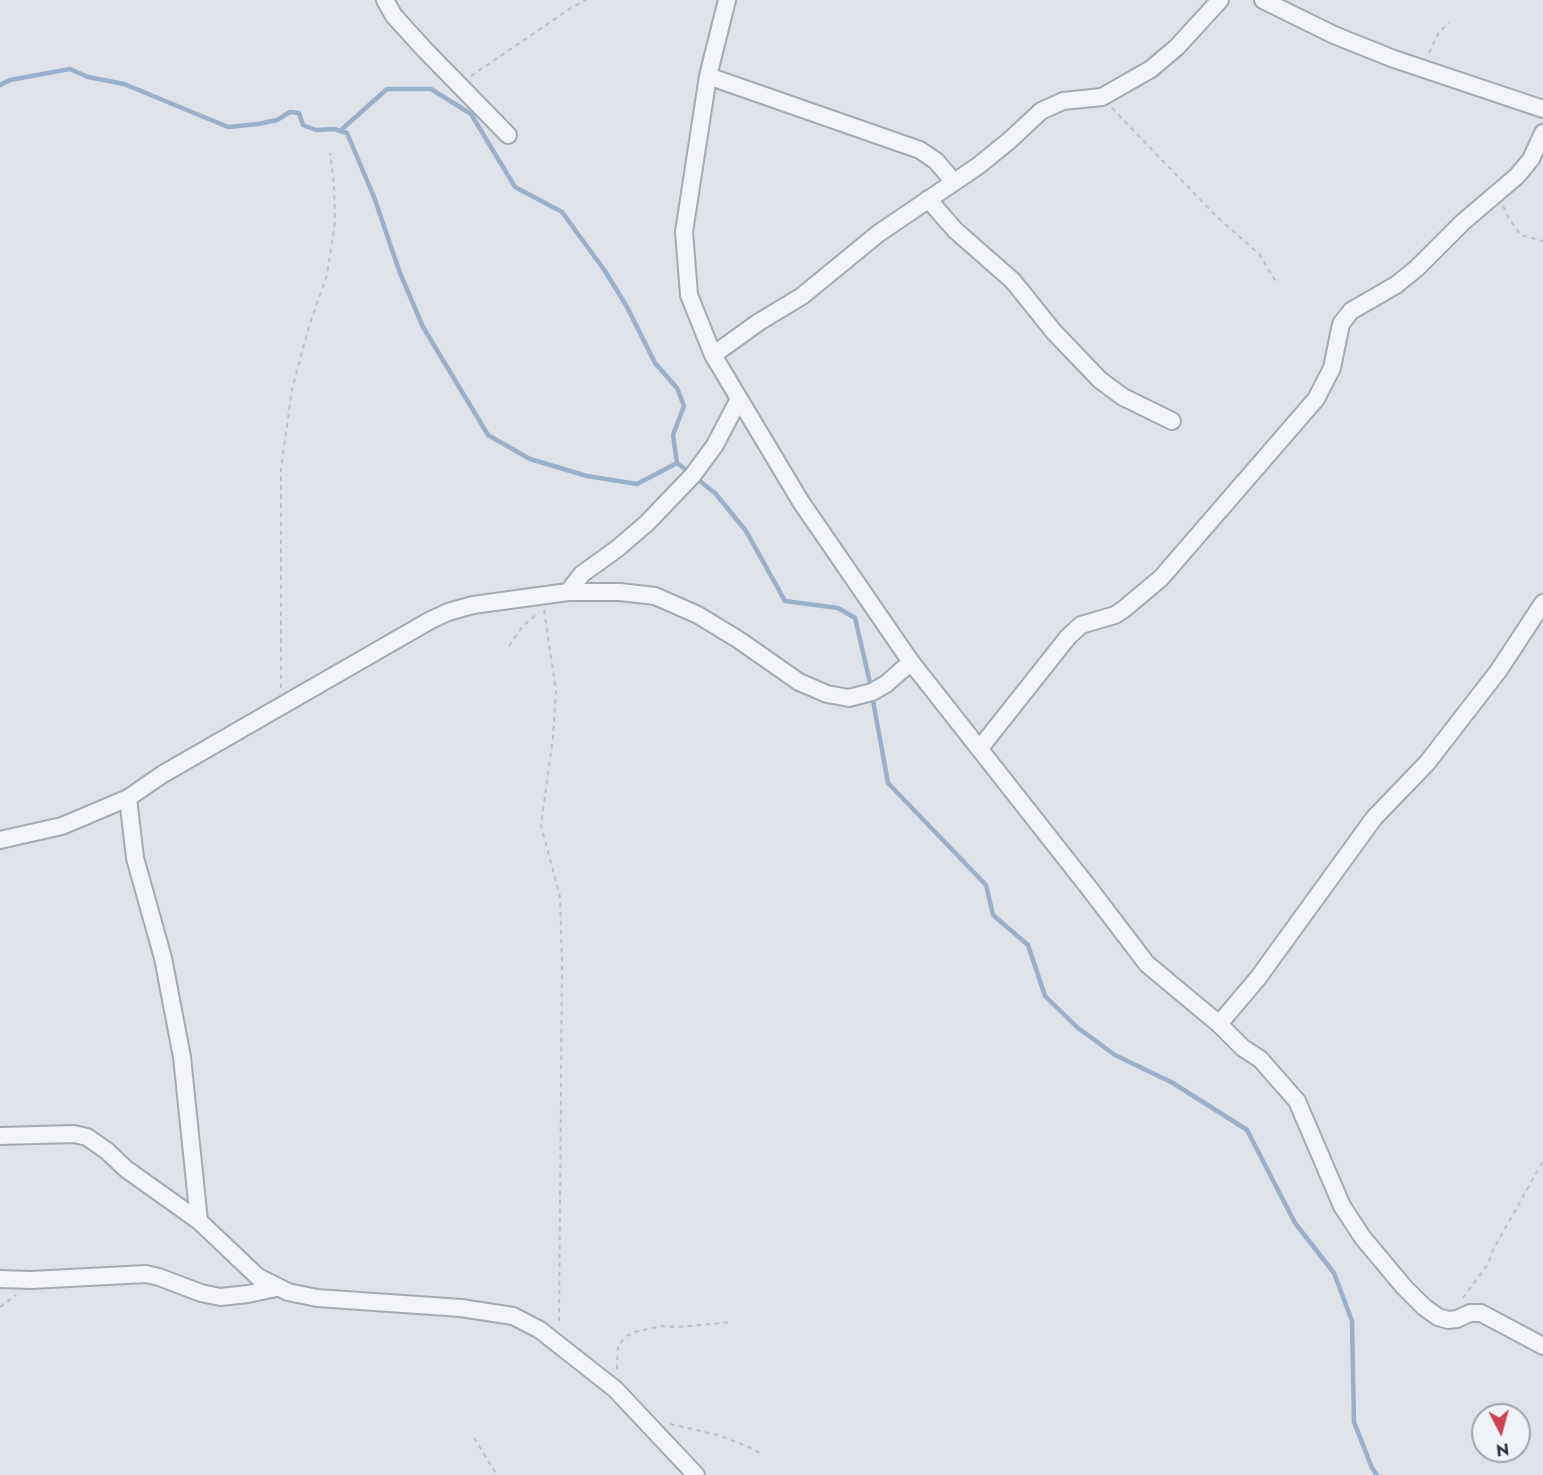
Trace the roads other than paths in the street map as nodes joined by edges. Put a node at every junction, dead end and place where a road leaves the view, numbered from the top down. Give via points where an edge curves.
1 (385, 0) edge
2 (727, 0) edge
3 (1220, 0) edge
4 (1263, 0) edge
5 (708, 76) junction
6 (1543, 109) edge
7 (1543, 133) edge
8 (508, 135) dead end
9 (954, 182) junction
10 (928, 199) junction
11 (712, 355) junction
12 (739, 399) junction
13 (1172, 421) dead end
14 (568, 592) junction
15 (1543, 603) edge
16 (911, 662) junction
17 (980, 748) junction
18 (128, 798) junction
19 (0, 840) edge
20 (1219, 1024) junction
21 (0, 1136) edge
22 (199, 1221) junction
23 (0, 1279) edge
24 (276, 1288) junction
25 (1543, 1346) edge
26 (696, 1475) edge

1 - 8 street via 394,16
2 - 5 street
3 - 9 street via 1177,47 1150,69 1102,97 1052,104
4 - 6 street via 1421,69
5 - 9 street via 920,150
5 - 11 street via 684,232 689,295
7 - 17 street via 1525,169 1462,222 1417,268 1351,311 1341,324 1332,368 1316,399 1161,578 1115,615 1081,625 1068,637
9 - 10 street
10 - 11 street via 871,239 802,296
10 - 13 street via 955,230 1013,281 1054,332 1101,380 1123,397
11 - 12 street
12 - 14 street via 715,446 693,475 647,523 582,574
12 - 16 street via 801,502
14 - 16 street via 655,596 698,615 799,682 827,694 849,698 872,692
14 - 18 street via 543,602 473,605 448,612 281,705
15 - 20 street via 1499,670 1427,764 1374,818 1258,978
16 - 17 street
17 - 20 street via 1147,964
18 - 19 street via 62,826
18 - 22 street via 135,858 163,958 180,1047
20 - 25 street via 1260,1059 1297,1101 1342,1206 1363,1238 1424,1307 1448,1320 1470,1312 1481,1313
21 - 22 street via 87,1137
22 - 24 street via 258,1277
23 - 24 street via 147,1274 220,1297
24 - 26 street via 317,1298 461,1308 513,1316 540,1330 615,1389

